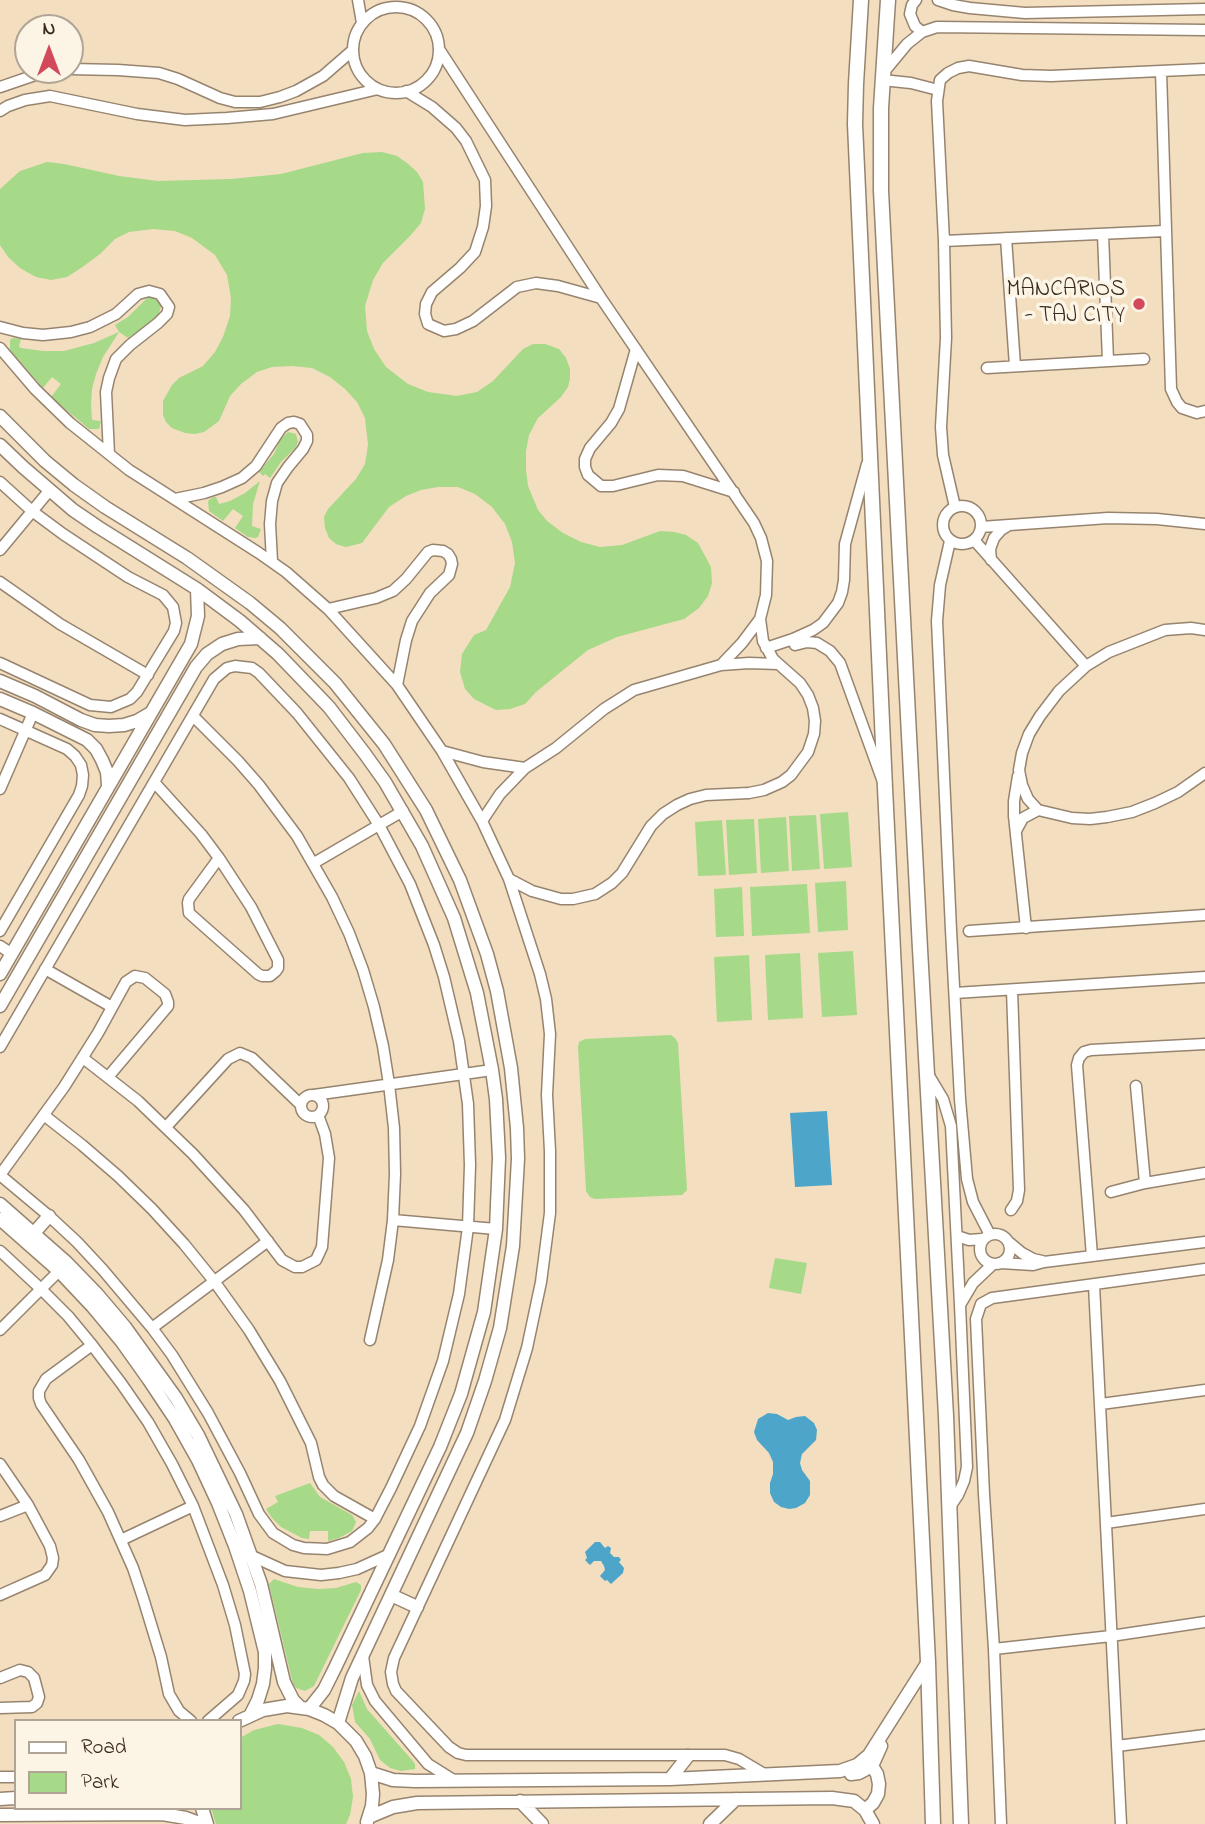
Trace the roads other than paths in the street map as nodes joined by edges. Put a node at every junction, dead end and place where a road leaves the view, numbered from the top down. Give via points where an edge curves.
1 (358, 0) edge
2 (861, 0) edge
3 (888, 0) edge
4 (916, 0) edge
5 (938, 0) edge
6 (400, 4) edge
7 (1205, 9) edge
8 (362, 23) junction
9 (1205, 30) edge
10 (922, 32) junction
11 (439, 49) junction
12 (353, 50) junction
13 (84, 69) edge
14 (1205, 69) edge
15 (1161, 71) junction
16 (883, 76) junction
17 (378, 89) junction
18 (938, 90) junction
19 (406, 91) junction
20 (0, 111) edge
21 (1165, 231) junction
22 (1103, 234) junction
23 (1006, 238) junction
24 (944, 241) junction
25 (601, 298) junction
26 (0, 327) edge
27 (0, 348) edge
28 (636, 349) junction
29 (1144, 359) dead end
30 (1108, 361) junction
31 (1016, 366) junction
32 (987, 368) dead end
33 (1205, 411) edge
34 (0, 416) edge
35 (0, 445) edge
36 (108, 454) junction
37 (870, 455) junction
38 (0, 482) edge
39 (50, 491) junction
40 (734, 492) junction
41 (175, 499) junction
42 (955, 508) junction
43 (32, 511) junction
44 (1010, 524) junction
45 (1205, 524) edge
46 (981, 527) junction
47 (155, 538) junction
48 (974, 540) junction
49 (950, 541) junction
50 (0, 550) edge
51 (142, 555) junction
52 (990, 560) junction
53 (272, 561) junction
54 (0, 582) edge
55 (197, 589) junction
56 (328, 609) junction
57 (760, 618) junction
58 (1205, 630) edge
59 (809, 637) junction
60 (260, 638) junction
61 (768, 651) junction
62 (0, 663) edge
63 (778, 664) junction
64 (721, 665) junction
65 (1086, 666) junction
66 (148, 675) junction
67 (0, 681) edge
68 (397, 685) junction
69 (0, 699) edge
70 (33, 713) junction
71 (360, 713) junction
72 (150, 714) junction
73 (193, 716) junction
74 (0, 719) edge
75 (345, 726) junction
76 (26, 730) junction
77 (442, 751) junction
78 (525, 768) junction
79 (1019, 770) junction
80 (1205, 773) edge
81 (154, 782) junction
82 (108, 785) junction
83 (885, 788) junction
84 (0, 789) edge
85 (1038, 810) junction
86 (403, 811) junction
87 (482, 821) junction
88 (379, 825) junction
89 (1016, 831) junction
90 (219, 858) junction
91 (314, 863) junction
92 (509, 879) junction
93 (1205, 915) edge
94 (1026, 928) junction
95 (0, 930) edge
96 (969, 931) dead end
97 (0, 946) edge
98 (12, 954) junction
99 (45, 969) junction
100 (0, 974) edge
101 (1205, 977) edge
102 (1012, 990) junction
103 (955, 993) junction
104 (0, 1006) edge
105 (112, 1007) junction
106 (1200, 1044) edge
107 (0, 1047) edge
108 (83, 1058) junction
109 (492, 1070) junction
110 (464, 1074) junction
111 (928, 1074) junction
112 (108, 1077) junction
113 (389, 1084) junction
114 (1136, 1086) dead end
115 (314, 1095) junction
116 (301, 1105) junction
117 (44, 1115) junction
118 (318, 1115) junction
119 (166, 1127) junction
120 (1205, 1173) edge
121 (1144, 1183) junction
122 (1111, 1192) dead end
123 (0, 1204) edge
124 (1011, 1210) dead end
125 (49, 1216) junction
126 (0, 1219) edge
127 (516, 1219) junction
128 (393, 1220) junction
129 (497, 1223) junction
130 (468, 1227) junction
131 (34, 1233) junction
132 (957, 1236) junction
133 (986, 1237) junction
134 (268, 1241) junction
135 (1205, 1242) edge
136 (1010, 1243) junction
137 (0, 1251) edge
138 (1092, 1256) junction
139 (1044, 1262) junction
140 (996, 1264) junction
141 (1205, 1269) edge
142 (59, 1271) junction
143 (214, 1281) junction
144 (1094, 1284) junction
145 (41, 1289) junction
146 (960, 1305) junction
147 (152, 1328) junction
148 (0, 1330) edge
149 (370, 1340) dead end
150 (92, 1345) junction
151 (1205, 1390) edge
152 (1101, 1404) junction
153 (0, 1464) edge
154 (28, 1505) junction
155 (193, 1506) junction
156 (950, 1507) junction
157 (1205, 1510) edge
158 (0, 1516) edge
159 (375, 1519) junction
160 (1106, 1523) junction
161 (121, 1540) junction
162 (390, 1554) junction
163 (252, 1556) junction
164 (0, 1595) edge
165 (391, 1595) junction
166 (417, 1607) junction
167 (1205, 1622) edge
168 (1111, 1636) junction
169 (994, 1650) junction
170 (363, 1656) junction
171 (928, 1662) junction
172 (0, 1678) edge
173 (0, 1708) edge
174 (304, 1708) junction
175 (245, 1717) edge
176 (189, 1719) edge
177 (210, 1719) edge
178 (338, 1723) junction
179 (883, 1733) junction
180 (1205, 1735) edge
181 (1117, 1746) junction
182 (688, 1756) junction
183 (872, 1766) junction
184 (371, 1773) junction
185 (830, 1773) junction
186 (766, 1774) junction
187 (806, 1774) junction
188 (670, 1779) junction
189 (455, 1781) junction
190 (806, 1798) junction
191 (736, 1799) junction
192 (520, 1801) junction
193 (865, 1810) junction
194 (0, 1815) edge
195 (59, 1819) edge
196 (368, 1821) edge
197 (205, 1824) edge
198 (542, 1824) edge
199 (710, 1824) edge
200 (873, 1824) edge
201 (933, 1824) edge
202 (961, 1824) edge
203 (1001, 1824) edge
204 (1121, 1824) edge

1 - 8 street
2 - 37 main road via 855,124
3 - 16 main road
4 - 10 street via 910,14
5 - 7 street via 961,7 1025,13
6 - 8 street via 376,11
6 - 11 street via 429,22
8 - 12 street
9 - 10 street via 952,26
10 - 16 street
11 - 19 street via 430,76
11 - 25 street
12 - 13 street via 323,76 296,91 260,102 236,102 159,73
12 - 17 street via 357,69
14 - 15 street
15 - 18 street via 1051,76 969,66 948,73
15 - 21 street
16 - 18 street
16 - 111 main road via 881,191
17 - 19 street
17 - 20 street via 273,114 227,118 185,120 50,96
18 - 24 street
19 - 25 street via 456,128 485,180 486,206 475,252 432,292 426,304 428,324 444,331 456,329 517,287 536,283
21 - 22 street
21 - 33 street via 1171,389 1182,408
22 - 23 street
22 - 30 street
23 - 24 street
23 - 31 street
24 - 42 street via 946,338 941,427
25 - 28 street
26 - 36 street via 43,335 71,332 116,314 138,294 160,294 169,307 167,314 116,359 109,378
27 - 36 street via 34,389
28 - 40 street
28 - 40 street via 618,409 585,459 588,475 601,486 658,475 683,476
29 - 30 street
30 - 31 street
31 - 32 street
34 - 47 street via 74,485
35 - 39 street
36 - 41 street
37 - 59 street via 845,544 842,592 831,614
37 - 83 main road
38 - 43 street
39 - 43 street
39 - 51 street
40 - 57 street via 754,523 767,561
41 - 53 street
41 - 53 street via 242,478 257,466 281,428 300,424 307,441 277,483 272,501
42 - 46 street via 970,508
42 - 49 street via 943,519
43 - 50 street
43 - 66 street via 169,600 176,615 174,631
44 - 45 street via 1108,518
44 - 46 street
44 - 52 street via 994,538
46 - 48 street
47 - 51 street
47 - 71 street via 280,628
48 - 49 street via 966,544
48 - 52 street
49 - 103 street via 936,621
51 - 55 street
52 - 65 street
53 - 56 street
54 - 66 street via 60,624
55 - 60 street
55 - 72 street via 198,616 191,644
56 - 68 street
56 - 68 street via 393,591 428,552 448,554 452,564 449,575 430,593 412,621
57 - 61 street
57 - 64 street
58 - 65 street via 1165,630
59 - 61 street
59 - 83 street via 840,663
60 - 75 street
60 - 104 street via 222,644 196,667
61 - 63 street
62 - 66 street via 100,707 130,699
63 - 64 street
63 - 92 street via 808,695 815,722 806,758 791,775 764,790 706,795 677,805 651,826 622,873 595,894 561,900
64 - 78 street via 634,690
65 - 79 street via 1040,716 1029,734
67 - 72 street via 95,725 124,725
68 - 77 street
69 - 70 street
70 - 76 street
70 - 82 street via 87,740 102,760
71 - 75 street
71 - 127 street via 426,810 460,880 487,954 515,1098
72 - 82 street
73 - 81 street
73 - 88 street via 220,673 235,666 251,668 316,734
73 - 91 street via 259,785
74 - 76 street
75 - 86 street
76 - 84 street
76 - 95 street via 75,756 81,765 82,786
77 - 78 street
77 - 87 street
78 - 87 street
79 - 85 street via 1021,785
79 - 89 street
80 - 85 street via 1155,803 1107,817 1072,818
81 - 90 street
81 - 99 street
82 - 98 street
83 - 171 main road
85 - 89 street via 1023,818
86 - 88 street
86 - 109 street via 458,930 477,993
87 - 92 street
88 - 91 street
88 - 110 street via 410,884 434,946
89 - 94 street
90 - 90 street via 278,960 278,968 270,976 258,974 189,913 189,899
91 - 113 street via 363,970
92 - 166 street via 540,974 549,1023 551,1181 546,1249 527,1348 505,1420
93 - 94 street
94 - 96 street
97 - 98 street
98 - 100 street
99 - 105 street
99 - 107 street
101 - 102 street
102 - 103 street
102 - 124 street via 1019,1191
103 - 133 street via 967,1179
105 - 108 street
105 - 112 street via 126,982 135,976 145,978 168,1002
106 - 138 street via 1090,1050 1079,1058
108 - 112 street
108 - 117 street
109 - 110 street
109 - 129 street via 499,1148
110 - 113 street
110 - 130 street via 470,1145
111 - 132 street via 949,1117
111 - 156 main road
112 - 119 street
113 - 115 street
113 - 128 street via 394,1128
114 - 121 street
115 - 116 street via 305,1097
115 - 118 street via 323,1105
116 - 118 street via 305,1115
116 - 119 street via 252,1058 240,1053 228,1059
117 - 125 street via 0,1175
117 - 143 street via 126,1184
118 - 134 street via 329,1158 320,1254 310,1265 295,1267 282,1260
119 - 134 street
120 - 121 street
121 - 122 street
123 - 131 street
125 - 131 street
125 - 147 street
126 - 142 street
127 - 129 street
127 - 165 street via 500,1328 477,1407
128 - 130 street
128 - 149 street
129 - 130 street
129 - 162 street via 484,1312 461,1394
130 - 159 street via 443,1361 411,1447
131 - 163 street via 97,1294 164,1380 218,1474
132 - 133 street via 969,1240
132 - 146 street
133 - 136 street via 996,1234
133 - 140 street via 981,1256
134 - 143 street
135 - 138 street
136 - 139 street
136 - 140 street via 1009,1256
137 - 145 street
138 - 139 street
139 - 140 street
140 - 146 street via 973,1283
141 - 144 street
142 - 145 street
142 - 175 street via 149,1380 175,1419 218,1503 250,1591 265,1652 263,1684
143 - 147 street
143 - 159 street via 280,1381 311,1443 323,1485
144 - 152 street
144 - 169 street via 992,1298 981,1304 976,1319
145 - 148 street
145 - 150 street
146 - 156 street via 967,1467
147 - 159 street via 208,1413 273,1533 293,1545 327,1549 359,1536
150 - 155 street via 148,1422
150 - 161 street via 41,1384 39,1398 89,1477
151 - 152 street
152 - 160 street
153 - 154 street
154 - 158 street
154 - 164 street via 53,1552 52,1564 39,1578
155 - 161 street
155 - 177 street via 223,1585 245,1674 238,1695
156 - 202 main road
157 - 160 street
160 - 168 street
161 - 176 street via 150,1617 169,1694
162 - 163 street via 357,1569 321,1575 285,1571
162 - 174 street via 330,1679
163 - 174 street via 284,1682
165 - 166 street
165 - 170 street
166 - 182 street via 394,1658 393,1684 440,1739 458,1753
167 - 168 street
168 - 169 street
168 - 181 street
169 - 203 street
170 - 178 street
170 - 189 street via 375,1702 428,1764
171 - 179 street
171 - 201 main road
172 - 173 street via 28,1672 39,1698 32,1707
174 - 175 street via 275,1707
174 - 178 street
178 - 184 street via 356,1741
179 - 183 street
179 - 185 street via 862,1761
180 - 181 street
181 - 204 street
182 - 186 street via 725,1755
182 - 188 street
183 - 185 street via 859,1773
183 - 193 street via 878,1794
184 - 189 street via 404,1781
184 - 196 street
185 - 187 street
186 - 187 street
186 - 188 street
187 - 190 street
188 - 189 street
190 - 191 street
190 - 193 street via 844,1798
191 - 192 street
191 - 199 street
192 - 196 street via 417,1802 393,1807
192 - 198 street
193 - 200 street
194 - 195 street
195 - 197 street via 162,1814

